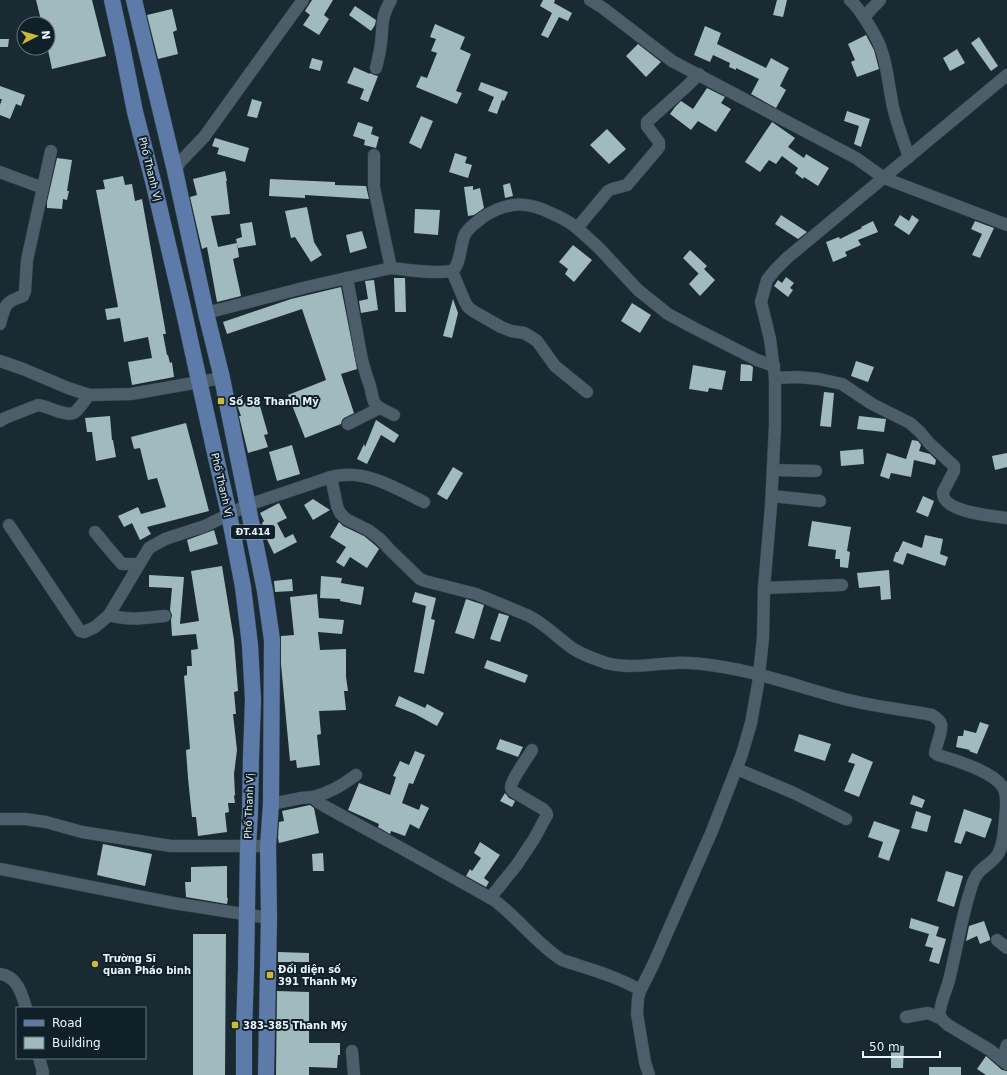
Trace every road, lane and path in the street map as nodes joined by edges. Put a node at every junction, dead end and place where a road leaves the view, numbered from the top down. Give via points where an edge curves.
1 (112, 0) edge
2 (134, 0) edge
3 (303, 0) edge
4 (391, 0) edge
5 (590, 0) edge
6 (850, 0) edge
7 (880, 0) edge
8 (864, 17) junction
9 (376, 68) dead end
10 (699, 74) junction
11 (1007, 75) edge
12 (51, 151) dead end
13 (374, 156) dead end
14 (909, 157) junction
15 (175, 171) junction
16 (0, 172) edge
17 (884, 178) junction
18 (43, 188) junction
19 (1007, 225) edge
20 (577, 228) junction
21 (391, 268) junction
22 (452, 271) junction
23 (347, 278) junction
24 (206, 313) junction
25 (0, 324) edge
26 (0, 361) edge
27 (774, 372) junction
28 (222, 378) junction
29 (200, 383) junction
30 (587, 392) dead end
31 (89, 395) junction
32 (380, 408) junction
33 (394, 414) dead end
34 (0, 421) edge
35 (348, 424) dead end
36 (773, 470) junction
37 (816, 471) dead end
38 (331, 477) junction
39 (772, 496) junction
40 (820, 501) dead end
41 (424, 502) dead end
42 (248, 505) junction
43 (229, 514) junction
44 (1007, 518) edge
45 (9, 526) dead end
46 (95, 532) dead end
47 (139, 564) junction
48 (842, 585) dead end
49 (764, 588) junction
50 (109, 615) junction
51 (165, 616) dead end
52 (759, 675) junction
53 (532, 750) dead end
54 (737, 769) junction
55 (356, 775) dead end
56 (313, 797) junction
57 (271, 804) junction
58 (0, 819) edge
59 (846, 819) dead end
60 (248, 846) junction
61 (268, 846) junction
62 (0, 869) edge
63 (490, 898) junction
64 (247, 914) junction
65 (269, 918) junction
66 (997, 940) dead end
67 (1007, 948) edge
68 (0, 974) edge
69 (640, 990) junction
70 (26, 1007) edge
71 (906, 1017) dead end
72 (942, 1019) junction
73 (1007, 1045) edge
74 (352, 1051) dead end
75 (39, 1059) edge
76 (1004, 1062) edge
77 (42, 1075) edge
78 (244, 1075) edge
79 (266, 1075) edge
80 (354, 1075) edge
81 (649, 1075) edge

1 - 29 main road, Phố Thanh Vị via 135,112
2 - 15 main road, Phố Thanh Vị / ĐT.414
3 - 15 street via 204,137 180,162
4 - 9 street via 382,20
5 - 10 street via 672,60
6 - 8 street
7 - 8 street
8 - 14 street via 882,53 894,113
10 - 17 street via 856,158
10 - 20 street via 647,122 647,126 659,142 659,147 627,185 608,191
11 - 14 street
12 - 18 street
13 - 21 street via 374,188
14 - 17 street
15 - 24 main road, Phố Thanh Vị / ĐT.414
16 - 18 street
17 - 19 street
17 - 27 street via 787,258 768,280 761,302 770,339
18 - 25 street via 27,260 25,291 23,296 5,306
20 - 22 street via 570,222 534,206 514,204 499,208 478,221 466,234
20 - 27 street via 600,248 638,290 668,314 757,360
21 - 22 street via 411,271
21 - 23 street
22 - 30 street via 468,307 511,332 524,333 537,341 555,366
23 - 24 street
23 - 32 street via 364,367 373,399
24 - 28 main road, Phố Thanh Vị / ĐT.414
26 - 31 street
27 - 36 street
27 - 44 street via 842,384 872,404 910,424 954,466 942,495 949,504 959,509
28 - 29 street
28 - 42 main road, Phố Thanh Vị / ĐT.414
29 - 31 street via 131,394
29 - 43 main road, Phố Thanh Vị
31 - 34 street via 74,413 68,414 38,405
32 - 33 street
32 - 35 street
36 - 37 street
36 - 39 street
38 - 41 street via 343,474 380,480
38 - 42 street
38 - 52 street via 340,513 380,538 420,579 476,594 529,616 574,649 606,663 635,666 693,662
39 - 40 street
39 - 49 street
42 - 43 street
42 - 57 main road, Phố Thanh Vị / ĐT.414 via 272,640
43 - 47 street via 205,526 165,539 149,548
43 - 60 main road, Phố Thanh Vị via 243,587 250,645 253,700
45 - 50 street via 80,630 84,632 95,627
46 - 47 street via 122,564
47 - 50 street
48 - 49 street
49 - 52 street
50 - 51 street via 130,619
52 - 54 street via 751,723
52 - 72 street via 859,703 932,715 938,719 942,728 935,753 988,775 1000,782 1005,791 1007,803 1001,849 989,865 975,876 941,1006 939,1015
53 - 63 street via 511,788 543,809 547,815 516,866
54 - 59 street
54 - 69 street via 712,831
55 - 56 street via 326,794
56 - 57 street
56 - 63 street via 326,807
57 - 61 main road, Phố Thanh Vị / ĐT.414
58 - 60 street via 46,822 82,832 171,846
60 - 61 street
60 - 64 main road, Phố Thanh Vị
61 - 65 main road, Phố Thanh Vị / ĐT.414
62 - 64 street via 173,903
63 - 69 street via 506,909 562,960 627,982
64 - 65 street
64 - 78 main road, Phố Thanh Vị
65 - 79 main road, Phố Thanh Vị / ĐT.414
66 - 67 street
68 - 70 street via 14,981
69 - 81 street via 637,1014
71 - 72 street via 928,1013
72 - 76 street
73 - 76 street
74 - 80 street
75 - 77 street

